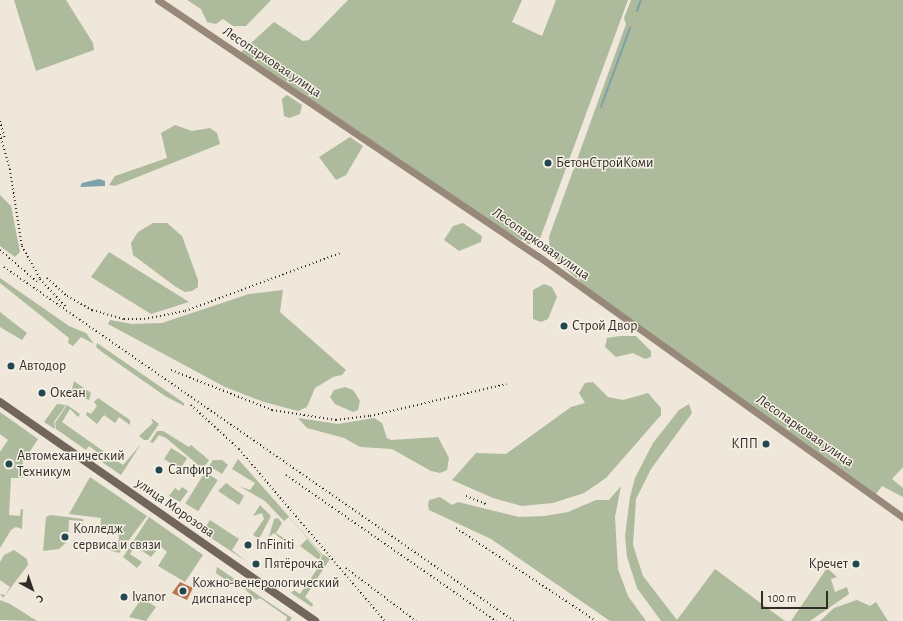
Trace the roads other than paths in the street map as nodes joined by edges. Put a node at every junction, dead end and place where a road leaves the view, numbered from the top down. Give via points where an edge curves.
1 (158, 0) edge
2 (0, 402) edge
3 (903, 517) edge
4 (315, 621) edge

1 - 3 street, Лесопарковая улица via 538,256
2 - 4 main road, улица Морозова

